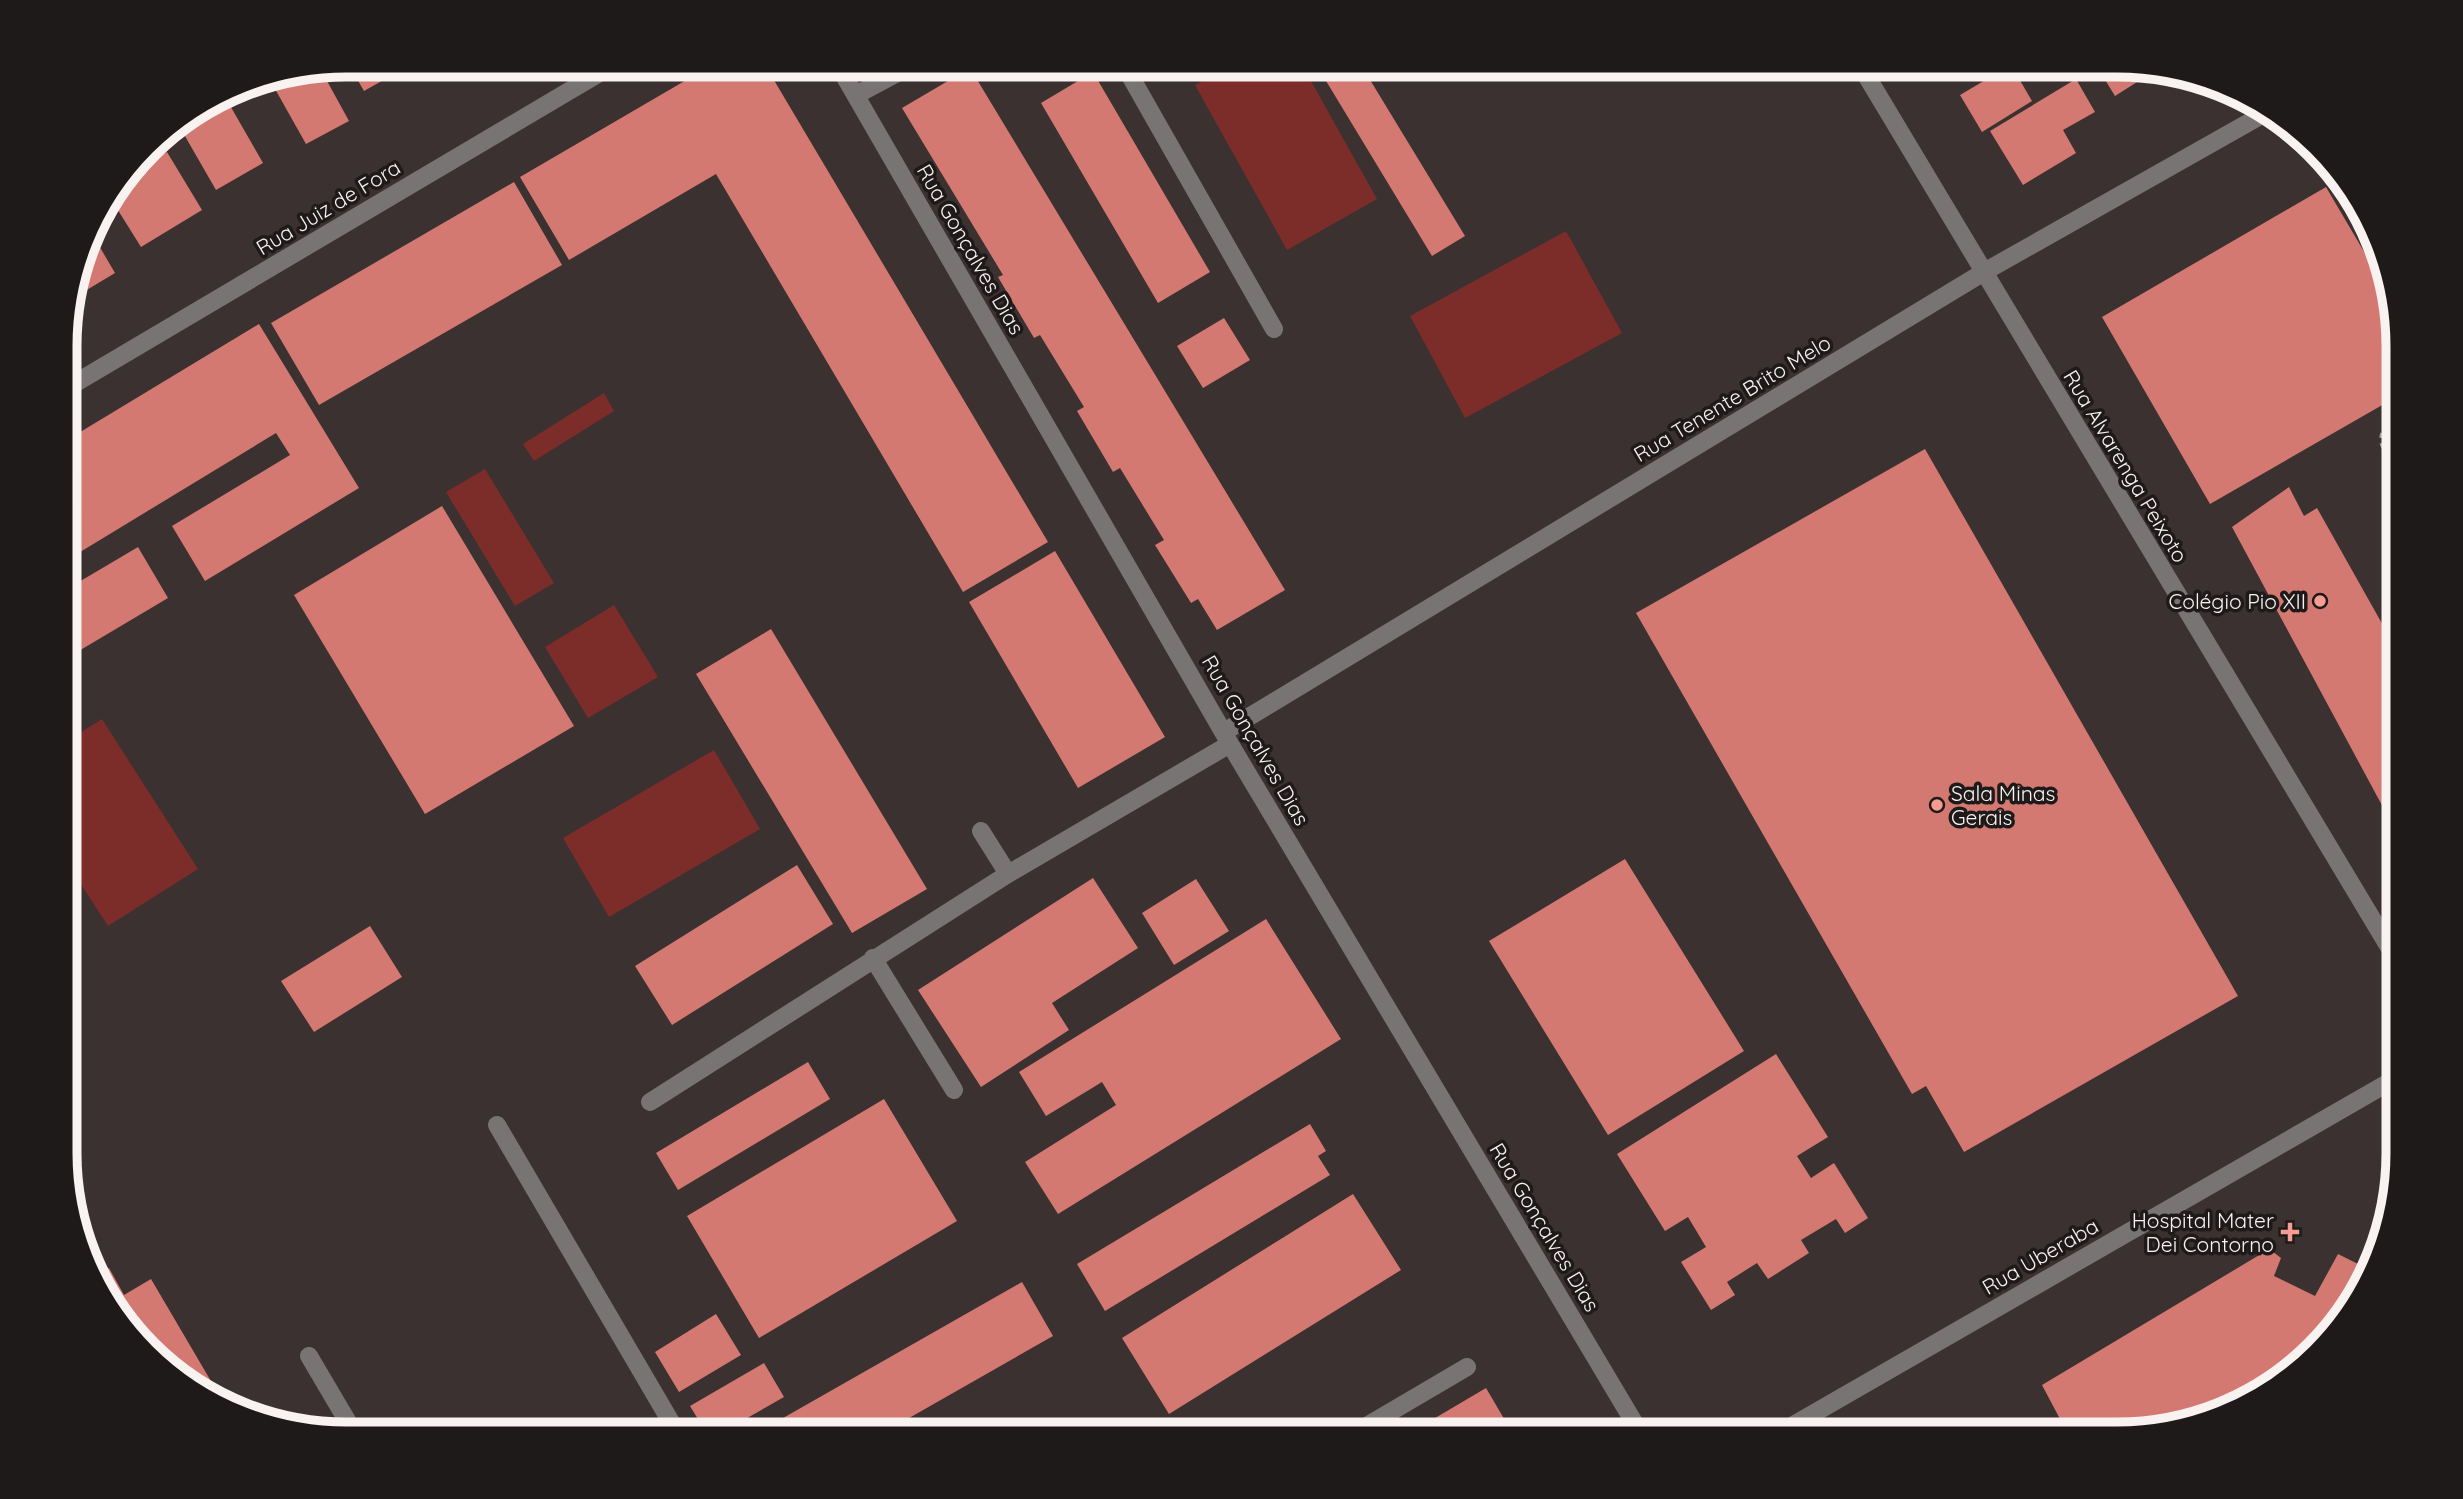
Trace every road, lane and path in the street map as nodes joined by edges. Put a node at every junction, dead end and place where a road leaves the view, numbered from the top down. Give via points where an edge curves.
1 (593, 77) edge
2 (845, 77) edge
3 (890, 77) edge
4 (1131, 77) edge
5 (1867, 77) edge
6 (856, 95) junction
7 (2258, 117) edge
8 (1984, 272) junction
9 (1274, 329) dead end
10 (77, 382) edge
11 (2386, 428) edge
12 (2386, 450) edge
13 (1227, 738) junction
14 (981, 831) dead end
15 (1008, 874) junction
16 (2386, 942) edge
17 (873, 958) junction
18 (2386, 1083) edge
19 (954, 1090) dead end
20 (650, 1102) dead end
21 (497, 1125) dead end
22 (309, 1356) dead end
23 (1467, 1367) dead end
24 (348, 1422) edge
25 (671, 1422) edge
26 (1373, 1422) edge
27 (1634, 1422) edge
28 (1799, 1422) edge

1 - 10 street, Rua Juiz de Fora
2 - 6 street, Rua Gonçalves Dias
3 - 6 street
4 - 9 street
5 - 8 street, Rua Alvarenga Peixoto
6 - 13 street, Rua Gonçalves Dias
7 - 8 street, Rua Tenente Brito Melo
8 - 13 street, Rua Tenente Brito Melo
8 - 16 street, Rua Alvarenga Peixoto
11 - 12 path via 2381,439
13 - 15 street, Rua Tenente Brito Melo
13 - 27 street, Rua Gonçalves Dias
14 - 15 street
15 - 17 street, Rua Tenente Brito Melo
17 - 19 street
17 - 20 street, Rua Tenente Brito Melo
18 - 28 street, Rua Uberaba
21 - 25 street
22 - 24 street
23 - 26 street

